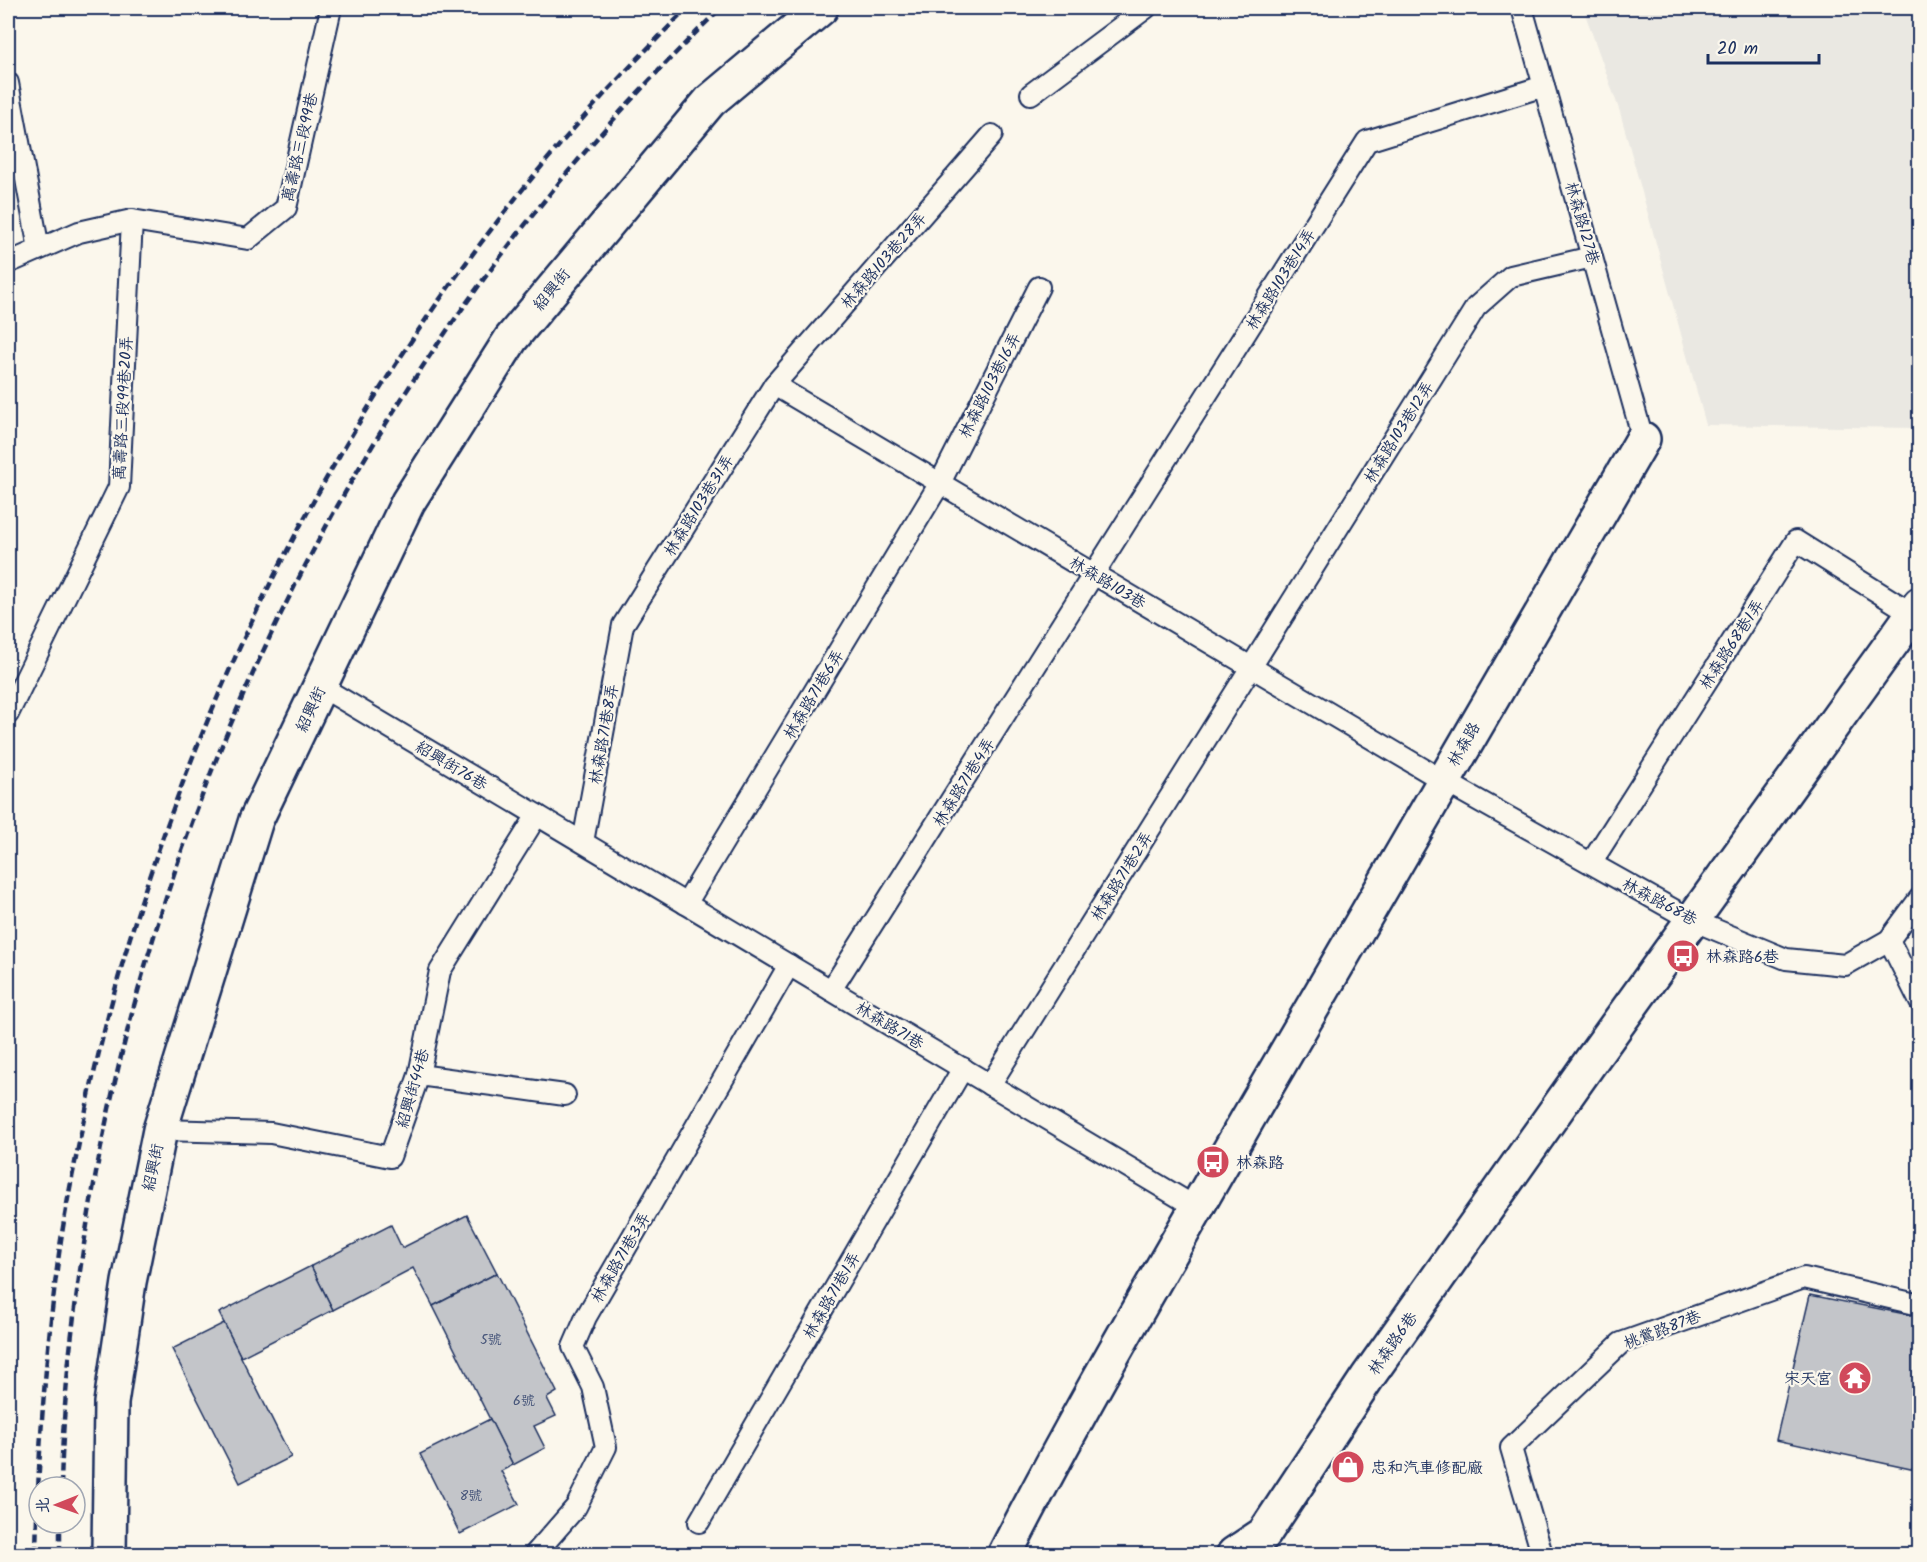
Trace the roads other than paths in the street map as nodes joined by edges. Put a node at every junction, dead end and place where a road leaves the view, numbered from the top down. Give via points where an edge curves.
1 (331, 8) edge
2 (821, 8) edge
3 (1146, 8) edge
4 (1522, 8) edge
5 (8, 83) edge
6 (1544, 86) junction
7 (1032, 94) dead end
8 (992, 135) dead end
9 (132, 220) junction
10 (39, 249) junction
11 (1592, 257) junction
12 (8, 263) edge
13 (1038, 287) dead end
14 (774, 385) junction
15 (1643, 439) joint
16 (940, 483) junction
17 (1094, 574) junction
18 (1916, 609) edge
19 (623, 625) joint
20 (1252, 667) junction
21 (320, 686) junction
22 (8, 714) edge
23 (1442, 780) junction
24 (537, 815) junction
25 (583, 842) junction
26 (1591, 863) junction
27 (1920, 898) edge
28 (686, 904) junction
29 (1692, 920) junction
30 (1889, 940) junction
31 (789, 965) junction
32 (831, 990) junction
33 (1920, 1002) edge
34 (963, 1068) junction
35 (419, 1075) junction
36 (990, 1085) junction
37 (565, 1095) dead end
38 (160, 1130) junction
39 (1197, 1208) junction
40 (1920, 1305) edge
41 (699, 1522) dead end
42 (109, 1554) edge
43 (535, 1554) edge
44 (1005, 1554) edge
45 (1234, 1554) edge
46 (1542, 1554) edge

1 - 9 lane, 萬壽路三段99巷 via 286,208 248,239
2 - 21 street, 紹興街 via 710,101 511,339 408,502
3 - 7 lane
4 - 6 lane, 林森路127巷
5 - 10 lane
6 - 11 lane, 林森路127巷
6 - 17 lane, 林森路103巷14弄 via 1367,141
8 - 14 lane, 林森路103巷28弄
9 - 10 lane, 萬壽路三段99巷 via 79,232
9 - 22 lane, 萬壽路三段99巷20弄 via 118,487
10 - 12 lane, 萬壽路三段99巷
11 - 15 lane, 林森路127巷
11 - 20 lane, 林森路103巷12弄 via 1511,276 1476,307
13 - 16 lane, 林森路103巷16弄
14 - 16 lane, 林森路103巷
14 - 19 lane, 林森路103巷31弄
15 - 23 street, 林森路
16 - 17 lane, 林森路103巷
16 - 28 lane, 林森路71巷6弄
17 - 20 lane, 林森路103巷
17 - 32 lane, 林森路71巷4弄
18 - 26 lane, 林森路68巷1弄 via 1796,541
18 - 29 street, 林森路68巷1弄
19 - 25 lane, 林森路71巷8弄
20 - 23 lane, 林森路103巷
20 - 36 lane, 林森路71巷2弄
21 - 24 lane, 紹興街76巷
21 - 38 street, 紹興街 via 256,820
23 - 26 lane, 林森路68巷
23 - 39 street, 林森路
24 - 25 lane, 紹興街76巷
24 - 35 lane, 紹興街44巷 via 440,971
25 - 28 lane, 林森路71巷
26 - 29 lane, 林森路68巷
27 - 30 lane
28 - 31 lane, 林森路71巷
29 - 30 lane, 林森路68巷 via 1786,959 1845,965
29 - 45 street, 林森路6巷 via 1367,1378 1264,1534
30 - 33 lane
31 - 32 lane, 林森路71巷
31 - 43 lane, 林森路71巷3弄 via 586,1317 573,1347 593,1387 606,1447 576,1507
32 - 34 lane, 林森路71巷
34 - 36 lane, 林森路71巷
34 - 41 lane, 林森路71巷1弄
35 - 37 lane
35 - 38 lane, 紹興街44巷 via 390,1157 271,1133
36 - 39 lane, 林森路71巷
38 - 42 street, 紹興街 via 129,1282 111,1403
39 - 44 street, 林森路
40 - 46 lane, 桃鶯路87巷 via 1804,1278 1621,1342 1511,1448

